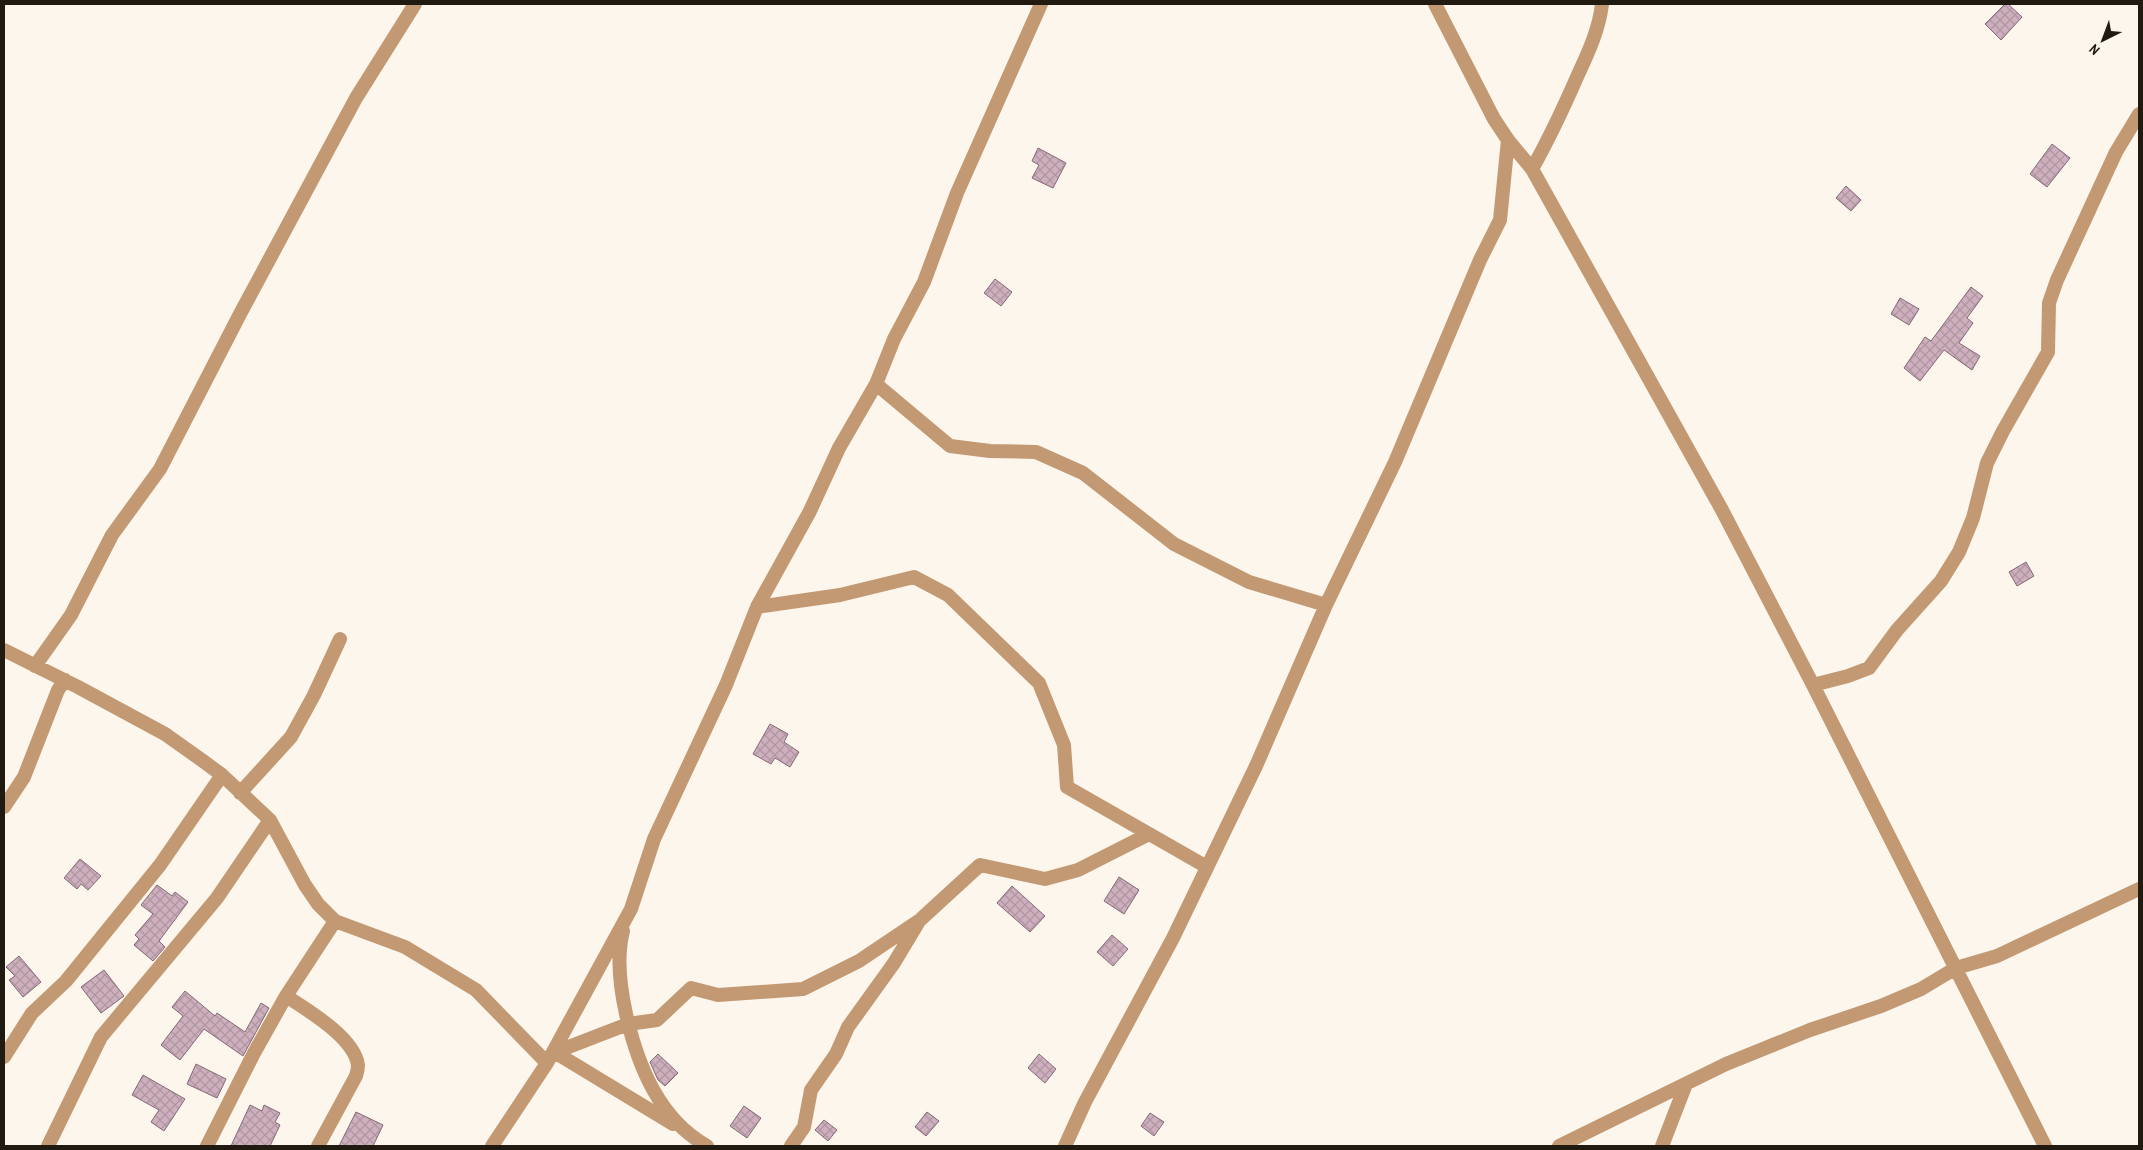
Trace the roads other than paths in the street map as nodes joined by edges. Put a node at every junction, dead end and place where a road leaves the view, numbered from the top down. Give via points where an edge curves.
1 (415, 4) edge
2 (1042, 4) edge
3 (1435, 4) edge
4 (1602, 4) edge
5 (2139, 114) edge
6 (1508, 140) junction
7 (1532, 168) junction
8 (876, 384) junction
9 (1326, 605) junction
10 (756, 607) junction
11 (340, 639) dead end
12 (4, 650) edge
13 (36, 666) junction
14 (65, 680) junction
15 (1813, 685) junction
16 (222, 775) junction
17 (240, 793) junction
18 (4, 806) edge
19 (270, 820) junction
20 (1149, 834) junction
21 (1207, 867) junction
22 (2139, 889) edge
23 (920, 920) junction
24 (334, 921) junction
25 (623, 924) junction
26 (1956, 968) junction
27 (286, 996) junction
28 (628, 1024) junction
29 (552, 1056) junction
30 (4, 1057) edge
31 (1686, 1084) junction
32 (685, 1132) junction
33 (48, 1146) edge
34 (207, 1146) edge
35 (318, 1146) edge
36 (492, 1146) edge
37 (707, 1146) edge
38 (791, 1146) edge
39 (1065, 1146) edge
40 (1559, 1146) edge
41 (1662, 1146) edge
42 (2045, 1146) edge

1 - 13 street via 356,98 160,470 112,535 71,615
2 - 8 street via 957,193 924,282 894,339
3 - 6 street
4 - 7 street via 1600,22 1590,48 1554,130
5 - 15 street via 2116,152 2057,280 2049,303 2048,352 1987,463 1973,518 1959,552 1941,581 1897,630 1870,668
6 - 7 street
6 - 9 street via 1500,220 1395,462
7 - 15 street via 1722,510
8 - 9 street via 950,446 1036,452 1083,473 1174,544 1249,582
8 - 10 street
9 - 21 street via 1256,766
10 - 20 street via 840,595 914,576 948,595 1039,683 1064,745 1067,787
10 - 25 street via 726,685 654,839 642,880
11 - 17 street via 291,737
12 - 13 street
13 - 14 street
14 - 16 street via 165,734
14 - 18 street via 58,690 24,777
15 - 26 street
16 - 17 street
16 - 30 street via 160,865 66,980 32,1013
17 - 19 street
19 - 24 street via 305,885
19 - 33 street via 217,898 101,1037
20 - 21 street
20 - 23 street via 1078,870 1045,879 980,866
21 - 39 street
22 - 26 street via 1997,956
23 - 28 street via 859,961 802,989 718,995 692,988 657,1020
23 - 38 street via 848,1027 836,1054 811,1090 804,1127
24 - 27 street
24 - 29 street via 405,947 476,990
25 - 28 street via 620,980
25 - 29 street
26 - 31 street via 1921,989 1810,1030
26 - 42 street
27 - 34 street
27 - 35 street via 338,1032 358,1065 356,1076
28 - 29 street
28 - 32 street via 640,1064 656,1094
29 - 32 street
29 - 36 street
31 - 40 street
31 - 41 street
32 - 37 street

